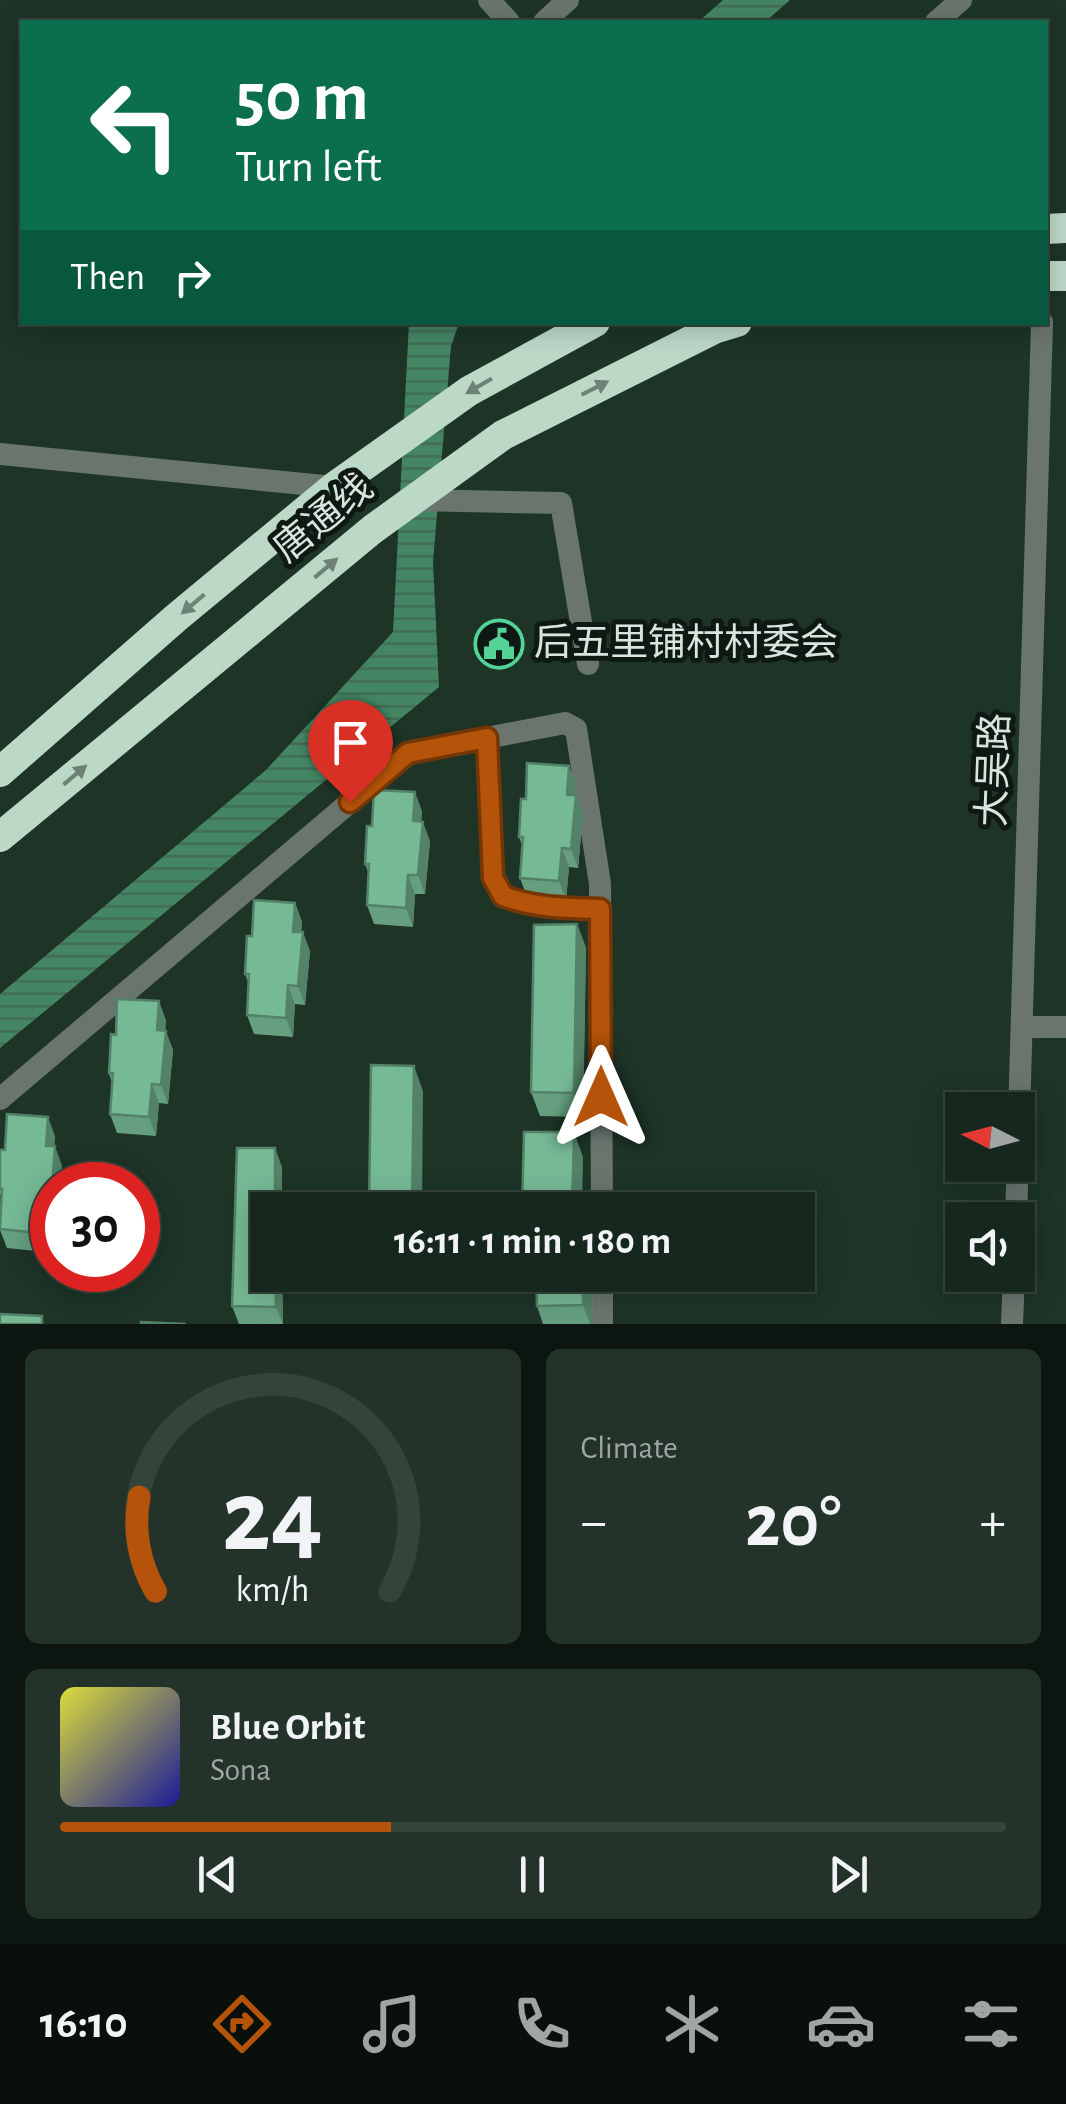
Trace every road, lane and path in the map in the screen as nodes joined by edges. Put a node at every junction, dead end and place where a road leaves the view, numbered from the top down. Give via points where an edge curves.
1 (489, 0) edge
2 (568, 0) edge
3 (961, 0) edge
4 (507, 20) edge
5 (546, 20) edge
6 (938, 20) edge
7 (590, 325) edge
8 (721, 325) edge
9 (1042, 325) edge
10 (0, 454) edge
11 (334, 486) junction
12 (413, 500) junction
13 (588, 664) dead end
14 (487, 738) junction
15 (0, 772) edge
16 (0, 837) edge
17 (600, 909) junction
18 (1066, 1027) edge
19 (1022, 1028) junction
20 (0, 1098) edge
21 (602, 1192) edge
22 (1017, 1202) edge
23 (602, 1292) edge
24 (1013, 1292) edge
25 (602, 1324) edge
26 (1012, 1324) edge

1 - 4 street
2 - 5 street
3 - 6 street
7 -> 11 highway, 唐通线 via 469,391
12 -> 8 highway, 唐通线 via 503,435
9 - 19 street, 大吴路
10 - 11 street
11 -> 15 highway, 唐通线
12 - 13 street via 561,503
16 -> 12 highway, 唐通线
14 - 17 street via 493,878 503,896 551,908
14 - 17 street via 565,723 576,729
14 - 20 street via 408,753
17 - 21 street
18 - 19 street
19 - 22 street, 大吴路
23 - 25 street
24 - 26 street

